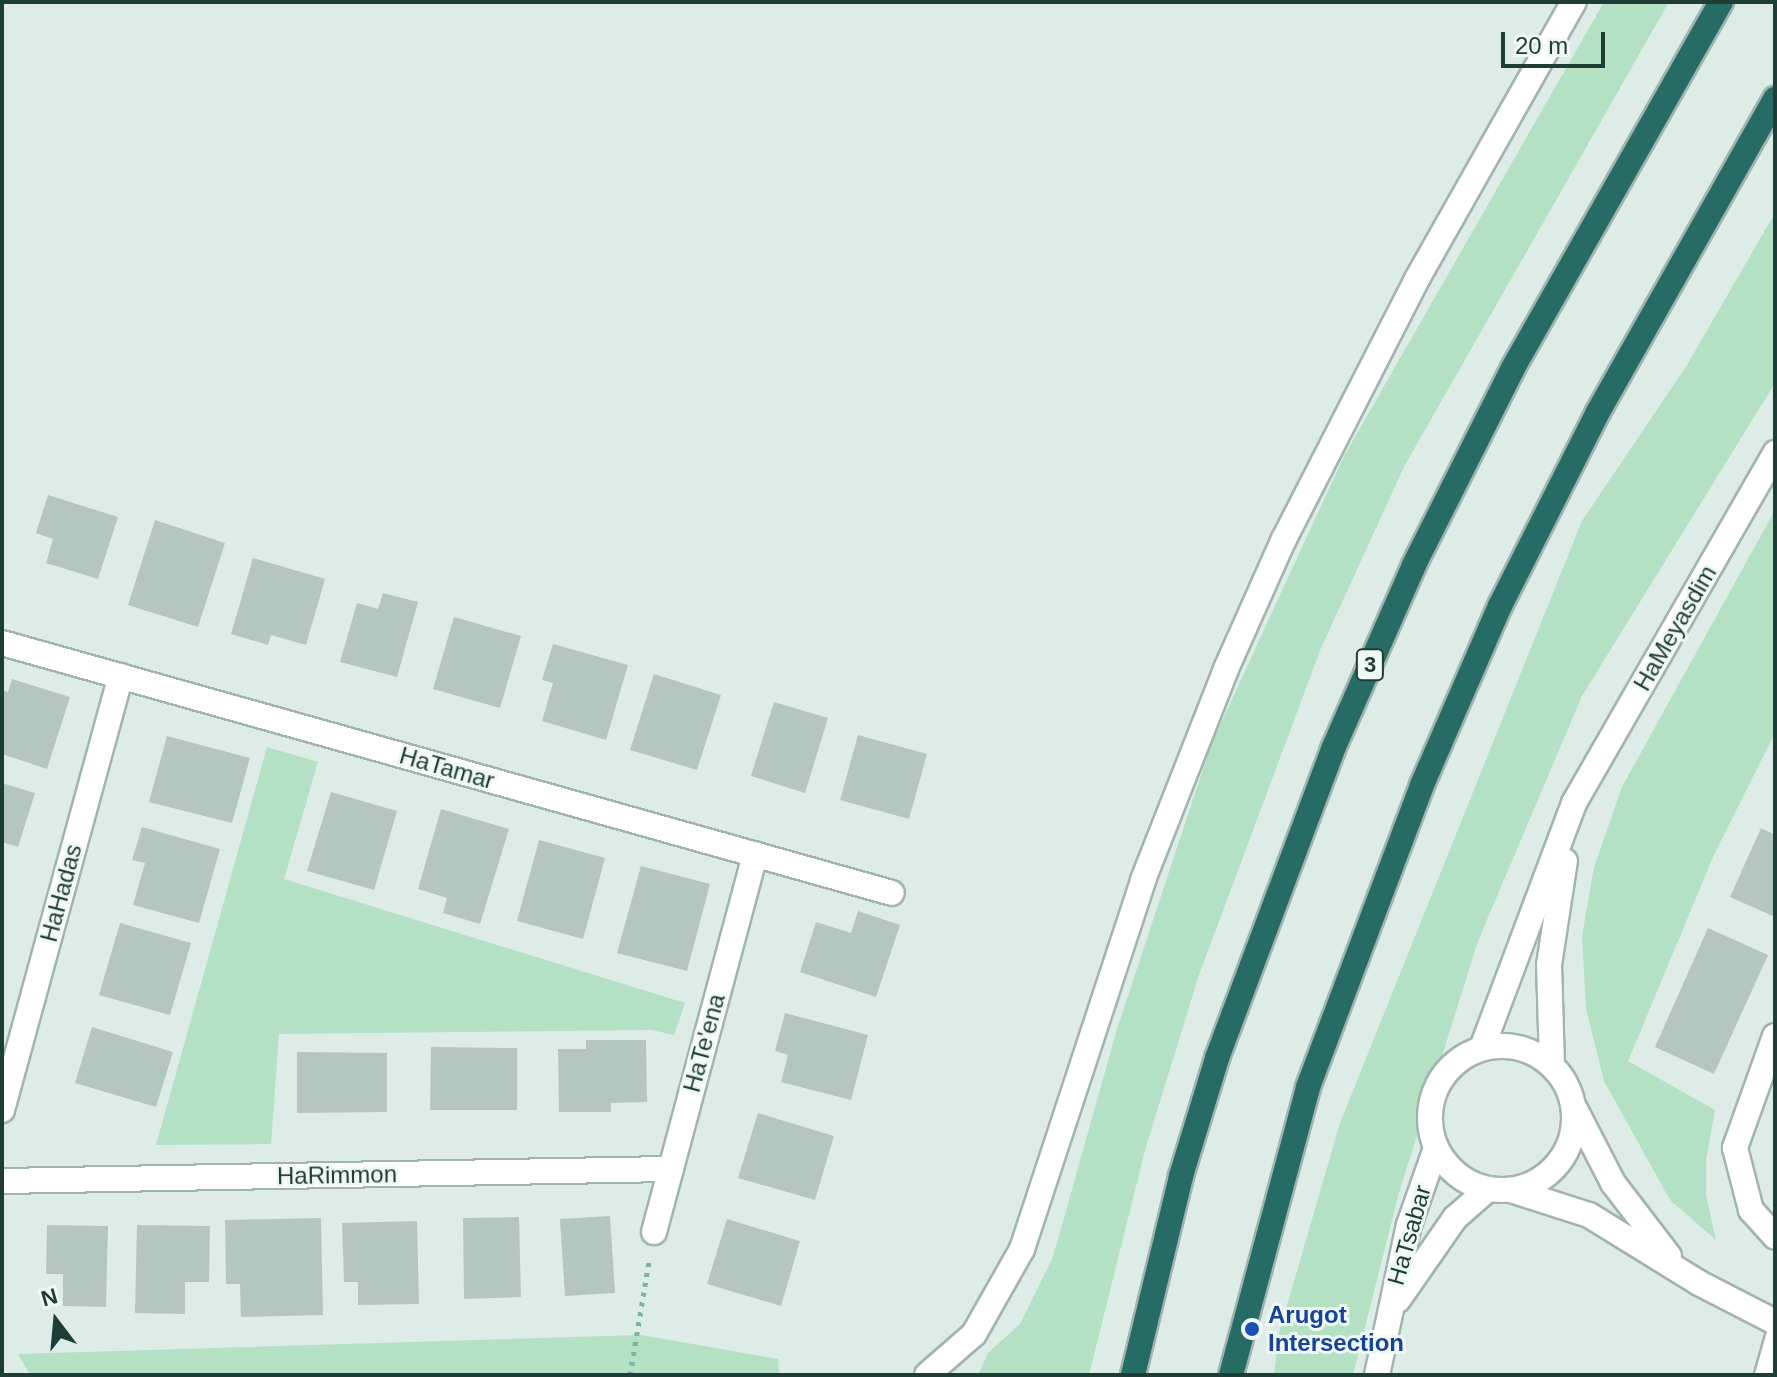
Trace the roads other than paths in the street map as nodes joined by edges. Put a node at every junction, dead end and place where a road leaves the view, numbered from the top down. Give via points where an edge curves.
1 (1574, 2) edge
2 (1721, 2) edge
3 (1775, 99) edge
4 (1775, 453) edge
5 (2, 643) edge
6 (121, 676) junction
7 (1574, 803) junction
8 (755, 854) junction
9 (892, 893) dead end
10 (1775, 1036) edge
11 (1482, 1048) junction
12 (1552, 1065) junction
13 (1574, 1108) junction
14 (2, 1110) edge
15 (1436, 1148) junction
16 (671, 1169) junction
17 (2, 1181) edge
18 (1499, 1189) junction
19 (654, 1232) road end
20 (1775, 1237) edge
21 (1678, 1267) junction
22 (1775, 1322) edge
23 (1386, 1324) junction
24 (1775, 1336) edge
25 (927, 1375) edge
26 (1133, 1375) edge
27 (1231, 1375) edge
28 (1377, 1375) edge
29 (1764, 1375) edge

1 - 25 street via 1417,279 1284,539 1143,880 1022,1249 974,1334
2 - 26 highway, 3 via 1513,368 1414,565 1339,735 1217,1058 1181,1176
3 - 27 highway via 1591,425 1500,606 1427,772 1308,1087
4 - 7 street, HaMeyasdim
5 - 6 street, HaTamar
6 - 8 street, HaTamar
6 - 14 street, HaHadas
7 - 11 street, HaMeyasdim
7 - 12 street, HaMeyasdim via 1549,965
8 - 9 street, HaTamar
8 - 16 street, HaTe'ena
10 - 20 street via 1735,1148 1751,1210
11 - 12 street via 1507,1045 1531,1051
11 - 15 street via 1460,1059 1437,1088 1430,1124
12 - 13 street via 1567,1085
13 - 18 street via 1566,1153 1552,1171
13 - 21 street via 1613,1183
15 - 18 street via 1448,1167
15 - 23 street, HaTsabar via 1409,1225
16 - 17 street, HaRimmon
16 - 19 street, HaTe'ena
18 - 21 street via 1589,1215
18 - 23 street, HaTsabar via 1455,1218
21 - 22 street
23 - 28 street, HaTsabar
24 - 29 lane

